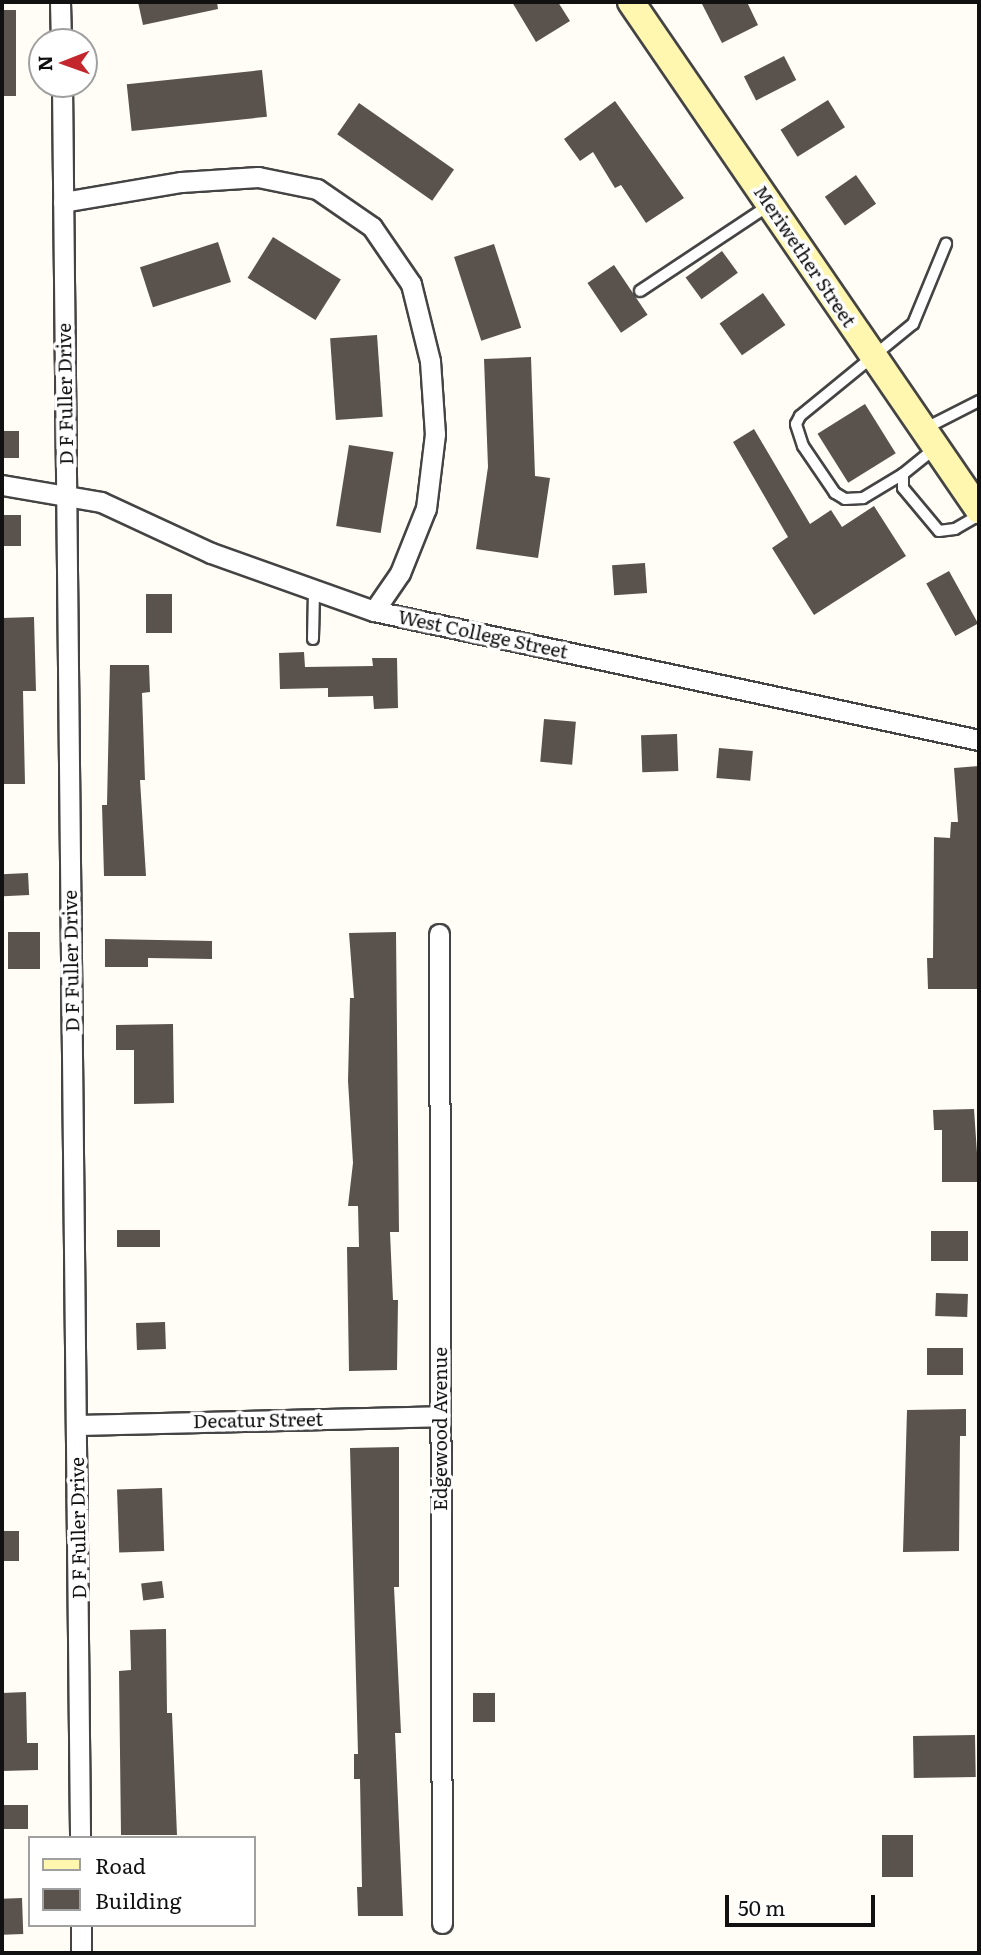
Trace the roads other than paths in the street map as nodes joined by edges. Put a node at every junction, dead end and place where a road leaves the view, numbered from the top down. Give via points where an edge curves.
1 (60, 2) edge
2 (631, 2) edge
3 (61, 28) edge
4 (62, 98) edge
5 (63, 202) junction
6 (770, 205) junction
7 (946, 244) dead end
8 (640, 291) dead end
9 (874, 358) junction
10 (979, 401) edge
11 (930, 438) junction
12 (903, 474) junction
13 (2, 485) edge
14 (66, 494) junction
15 (979, 512) edge
16 (314, 590) junction
17 (374, 611) junction
18 (313, 639) dead end
19 (979, 740) edge
20 (439, 934) dead end
21 (440, 1416) junction
22 (76, 1425) junction
23 (80, 1836) edge
24 (442, 1923) dead end
25 (81, 1927) edge
26 (81, 1953) edge

1 - 3 street
2 - 6 street, Meriwether Street
4 - 5 street, D F Fuller Drive
5 - 14 street, D F Fuller Drive
5 - 17 street via 181,182 258,177 317,189 372,227 411,284 430,361 435,434 426,508 400,573
6 - 8 lane
6 - 9 street, Meriwether Street
7 - 9 lane via 913,324
9 - 11 street, Meriwether Street
9 - 12 lane via 800,416 797,432 835,493 845,499 863,498
10 - 11 lane via 942,416
11 - 12 lane
11 - 15 street, Meriwether Street
12 - 15 lane via 903,488 931,528 947,532
13 - 14 street, West College Street
14 - 16 street, West College Street via 101,502 211,553
14 - 22 street, D F Fuller Drive
16 - 17 street, West College Street
16 - 18 lane
17 - 19 street, West College Street
20 - 21 street, Edgewood Avenue
21 - 22 street, Decatur Street
21 - 24 street, Edgewood Avenue
22 - 23 street, D F Fuller Drive
25 - 26 street

